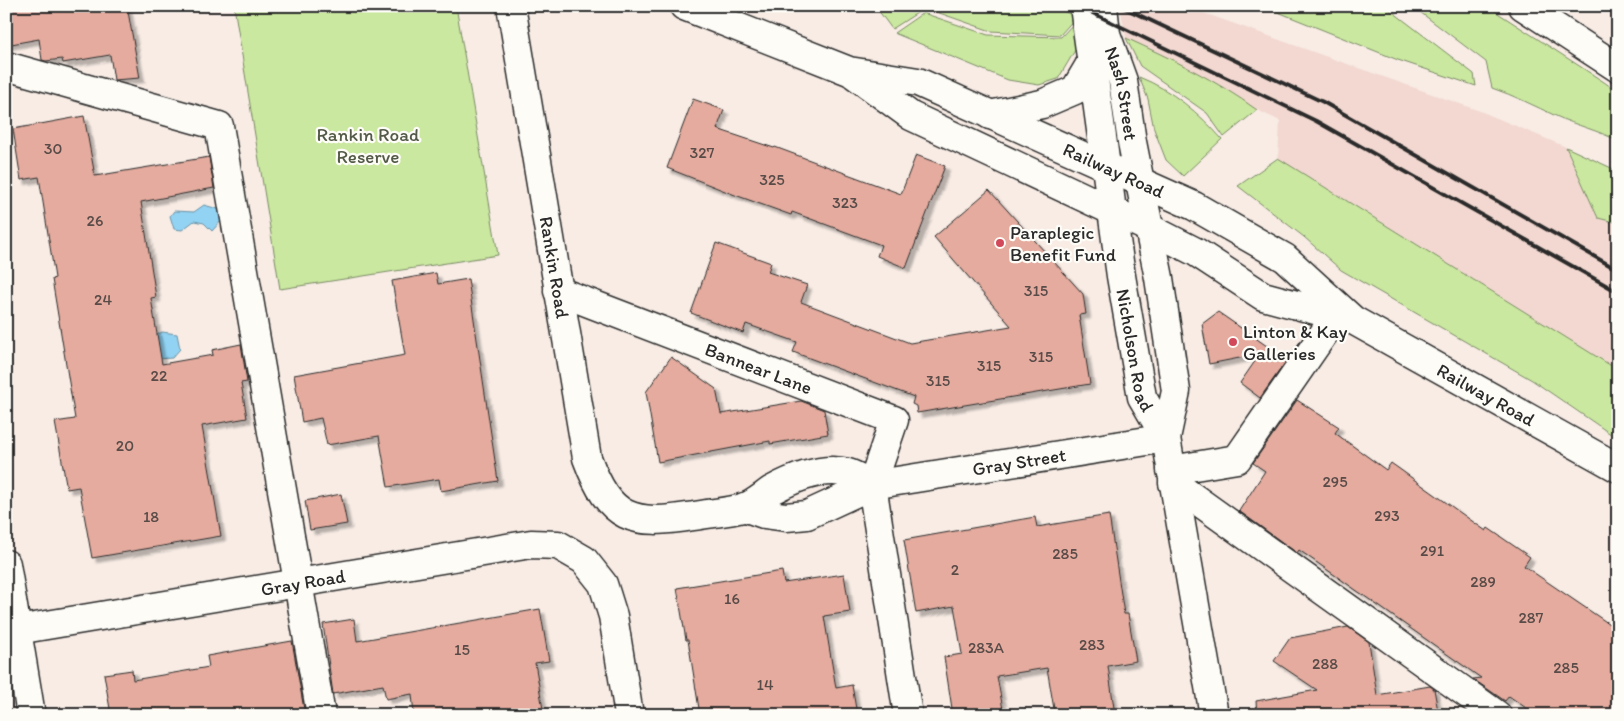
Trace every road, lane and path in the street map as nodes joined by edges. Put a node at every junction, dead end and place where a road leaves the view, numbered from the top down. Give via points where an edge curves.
1 (511, 6) edge
2 (684, 6) edge
3 (1084, 6) edge
4 (1103, 6) edge
5 (1523, 6) edge
6 (1092, 63) junction
7 (6, 66) edge
8 (1618, 68) edge
9 (849, 71) junction
10 (990, 115) junction
11 (1105, 166) junction
12 (1140, 181) junction
13 (1112, 211) junction
14 (1149, 228) junction
15 (558, 291) junction
16 (1345, 318) junction
17 (1166, 438) junction
18 (1618, 468) edge
19 (1172, 476) junction
20 (872, 485) junction
21 (744, 507) junction
22 (627, 514) joint
23 (6, 564) edge
24 (300, 581) junction
25 (17, 630) junction
26 (31, 715) edge
27 (321, 715) edge
28 (629, 715) edge
29 (908, 715) edge
30 (1214, 715) edge
31 (1497, 715) edge

1 - 15 main road, Rankin Road
2 - 9 main road, Railway Road
3 - 6 main road, Nash Street
4 - 12 main road, Nash Street via 1106,34 1123,81
5 - 8 main road
6 - 10 main road via 1075,90 1042,104
6 - 11 main road, Nash Street
7 - 24 main road via 219,126
9 - 10 main road, Railway Road via 918,82
9 - 13 main road, Railway Road via 911,116
10 - 11 main road, Railway Road
11 - 12 main road, Railway Road
11 - 13 main road, Nicholson Road
12 - 14 main road, Nicholson Road
12 - 16 main road, Railway Road via 1194,206 1285,258
13 - 14 main road, Railway Road
13 - 17 main road, Nicholson Road via 1142,397
14 - 16 main road, Railway Road via 1196,252 1263,296
14 - 17 main road, Nicholson Road via 1176,391
15 - 20 main road, Bannear Lane via 894,420
15 - 22 main road, Rankin Road via 587,458 597,486 610,502
16 - 18 main road, Railway Road
16 - 19 main road via 1237,459
17 - 19 main road, Nicholson Road
17 - 20 main road, Gray Street
19 - 30 main road, Nicholson Road
19 - 31 main road
20 - 21 main road, Gray Street via 807,514 786,517
20 - 21 main road, Gray Street via 848,473 826,470 802,476
20 - 29 main road
21 - 22 main road, Gray Street via 662,521 643,520
23 - 25 main road
24 - 25 main road, Gray Road
24 - 27 main road
24 - 28 main road, Gray Road via 531,544 558,545 584,560 603,584 613,616
25 - 26 main road

